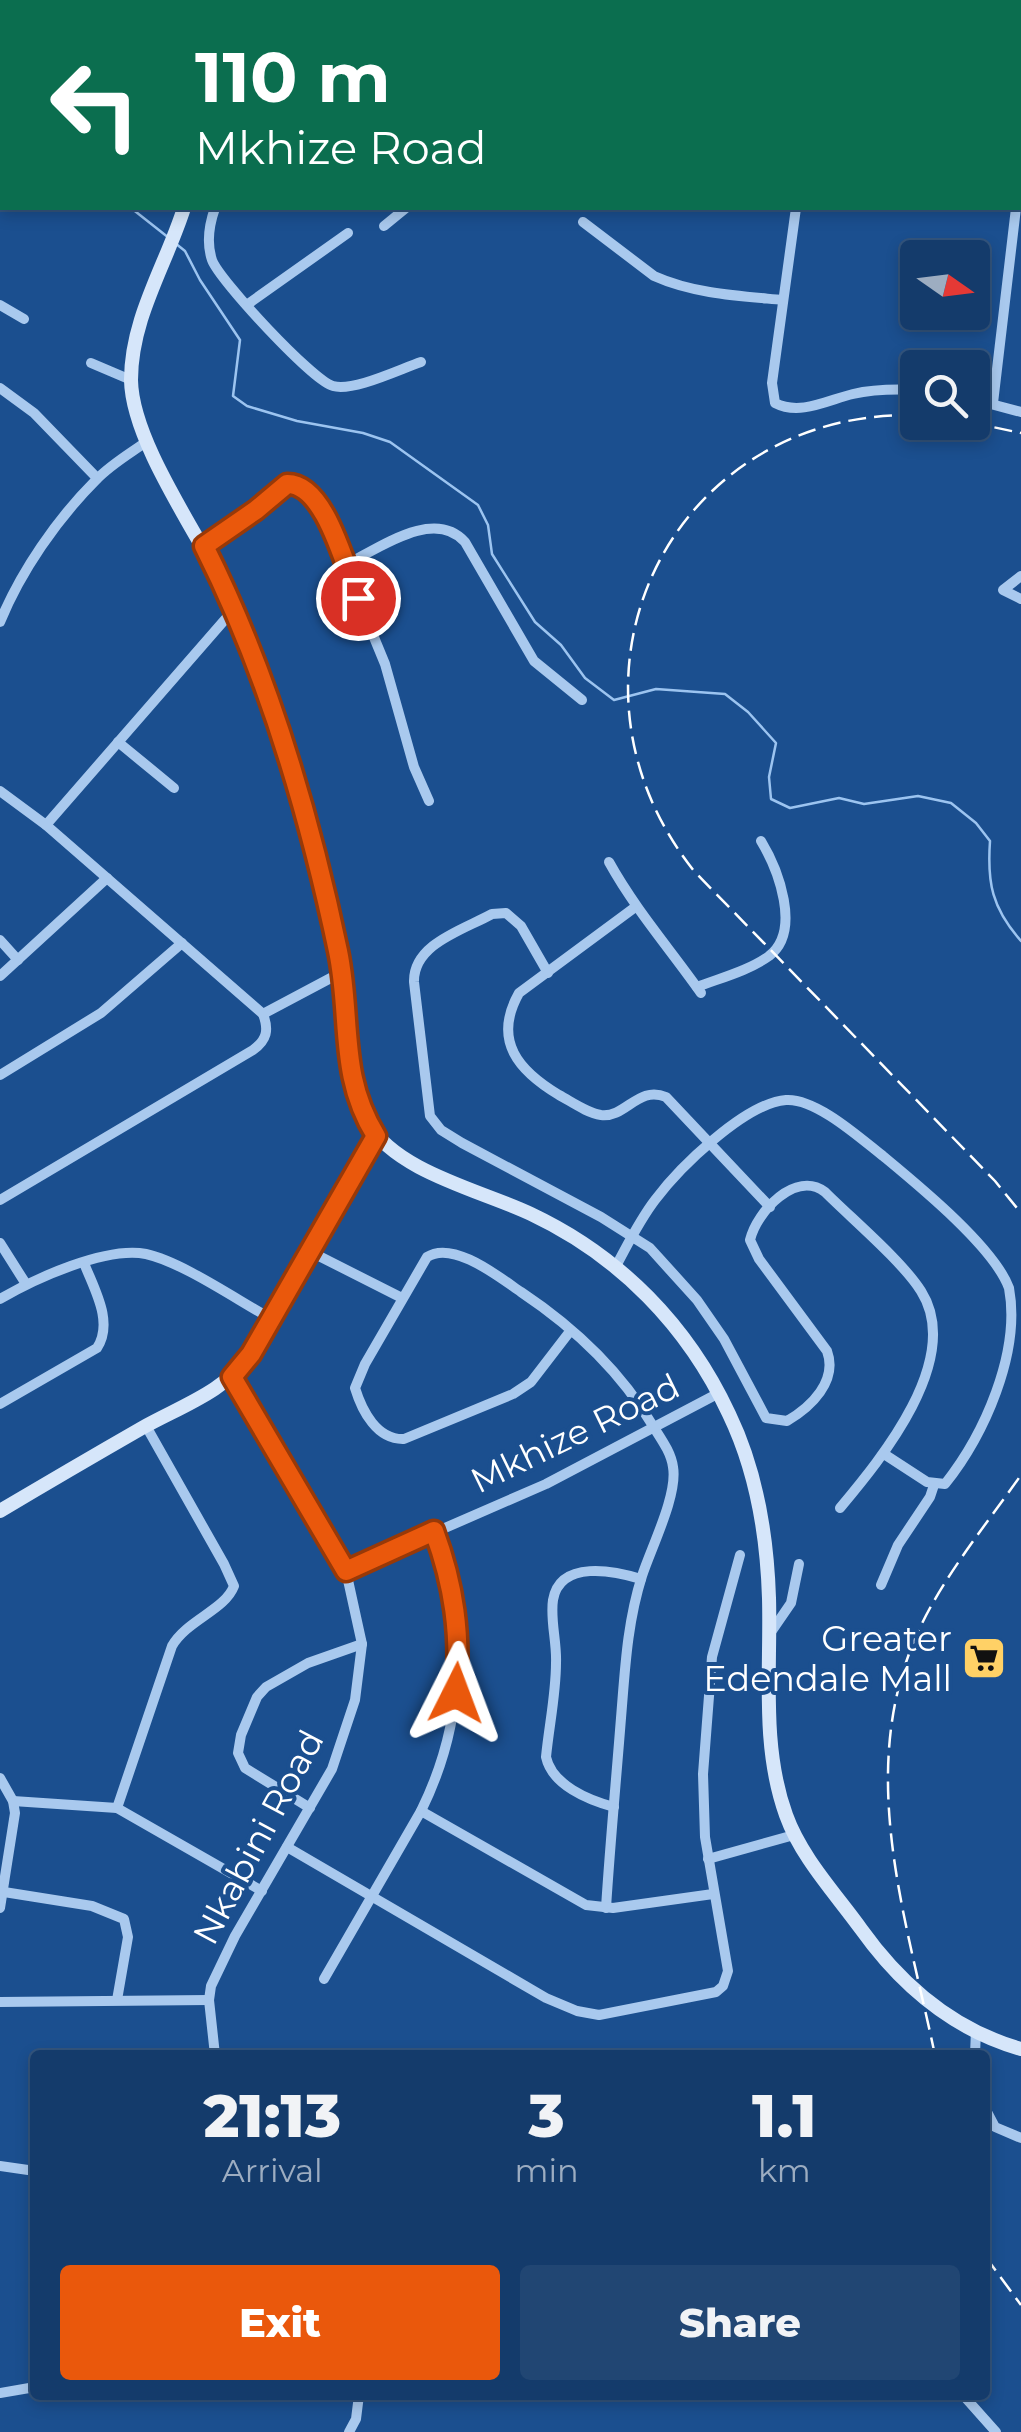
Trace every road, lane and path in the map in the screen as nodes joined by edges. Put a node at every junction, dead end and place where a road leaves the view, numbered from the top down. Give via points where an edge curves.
1 (215, 210) edge
2 (404, 210) edge
3 (796, 210) edge
4 (1016, 210) edge
5 (182, 214) edge
6 (583, 222) dead end
7 (384, 226) dead end
8 (348, 233) dead end
9 (783, 300) junction
10 (248, 304) junction
11 (0, 305) edge
12 (24, 320) dead end
13 (421, 362) dead end
14 (91, 364) dead end
15 (131, 380) junction
16 (0, 388) edge
17 (900, 391) edge
18 (990, 403) edge
19 (993, 404) junction
20 (1021, 412) edge
21 (146, 442) junction
22 (97, 478) junction
23 (204, 546) junction
24 (344, 565) junction
25 (1021, 576) edge
26 (1021, 600) edge
27 (235, 608) junction
28 (0, 622) edge
29 (582, 700) dead end
30 (118, 742) junction
31 (174, 788) dead end
32 (0, 791) edge
33 (429, 801) dead end
34 (46, 825) junction
35 (761, 841) dead end
36 (609, 862) dead end
37 (106, 878) junction
38 (634, 908) junction
39 (0, 940) edge
40 (182, 943) junction
41 (18, 960) junction
42 (342, 972) junction
43 (548, 973) junction
44 (0, 976) edge
45 (263, 1014) junction
46 (0, 1075) edge
47 (376, 1136) junction
48 (710, 1144) junction
49 (0, 1200) edge
50 (770, 1207) junction
51 (632, 1236) junction
52 (0, 1244) edge
53 (309, 1251) junction
54 (84, 1263) junction
55 (616, 1266) junction
56 (26, 1284) junction
57 (402, 1298) junction
58 (0, 1300) edge
59 (270, 1318) junction
60 (571, 1330) junction
61 (232, 1377) junction
62 (719, 1393) junction
63 (0, 1404) edge
64 (146, 1426) junction
65 (654, 1428) junction
66 (884, 1454) junction
67 (934, 1485) junction
68 (840, 1508) dead end
69 (0, 1511) edge
70 (434, 1531) junction
71 (740, 1555) dead end
72 (800, 1564) dead end
73 (346, 1571) junction
74 (641, 1579) junction
75 (881, 1585) dead end
76 (768, 1636) junction
77 (362, 1644) junction
78 (0, 1778) edge
79 (13, 1801) junction
80 (614, 1807) junction
81 (118, 1808) junction
82 (310, 1808) junction
83 (421, 1811) junction
84 (794, 1835) junction
85 (287, 1847) junction
86 (708, 1860) junction
87 (262, 1890) junction
88 (4, 1892) junction
89 (713, 1894) junction
90 (372, 1896) junction
91 (0, 1908) edge
92 (606, 1908) junction
93 (324, 1979) dead end
94 (117, 2000) junction
95 (209, 2000) junction
96 (0, 2002) edge
97 (982, 2033) junction
98 (1021, 2038) edge
99 (1021, 2048) edge
100 (214, 2050) edge
101 (977, 2050) edge
102 (990, 2118) edge
103 (1021, 2138) edge
104 (0, 2166) edge
105 (30, 2169) edge
106 (30, 2389) edge
107 (0, 2393) edge
108 (358, 2400) edge
109 (967, 2400) edge
110 (349, 2432) edge
111 (996, 2432) edge

1 - 10 street via 208,239 213,265
2 - 7 street
3 - 9 street
4 - 19 street
5 - 15 street via 138,326
6 - 9 street via 665,282
8 - 10 street
9 - 17 street via 775,403 804,408
10 - 13 street via 270,333 332,386 348,387
11 - 12 street
14 - 15 street
15 - 21 street
16 - 22 street
18 - 19 street
19 - 20 street
21 - 22 street
21 - 23 street
22 - 28 street via 38,554
23 - 24 street via 292,483 317,499
23 - 27 street
24 - 29 street via 417,531 456,531 534,661
24 - 33 street via 385,664
25 - 26 street via 1003,590
27 - 30 street
27 - 42 street via 277,722
30 - 31 street
30 - 34 street
32 - 34 street
34 - 37 street
35 - 38 street via 785,916 781,941 767,958 699,990
36 - 38 street
37 - 40 street
37 - 41 street
38 - 43 street
39 - 41 street
40 - 45 street
40 - 46 street via 101,1013
41 - 44 street
42 - 45 street
42 - 47 street via 352,1084
43 - 48 street via 520,993 511,1013 514,1056 525,1072 602,1115 661,1094
43 - 51 street via 506,913 492,914 422,954 414,982 430,1116 462,1144
45 - 49 street via 267,1032 261,1045
47 - 53 street
47 - 55 street via 460,1186 532,1214
48 - 50 street
48 - 51 street via 660,1193
48 - 67 street via 766,1105 794,1100 812,1106 894,1164 998,1268 1014,1308 1004,1383 974,1446 945,1484
50 - 51 street via 752,1233 752,1246 830,1358 828,1378 815,1398 787,1422 761,1413 696,1300
50 - 66 street via 796,1185 817,1186 924,1295 932,1320 930,1356
51 - 55 street
52 - 56 street
53 - 57 street
53 - 59 street
54 - 56 street
54 - 59 street via 148,1254
54 - 63 street via 104,1337 84,1356
55 - 62 street via 664,1312
56 - 58 street
57 - 60 street via 426,1257 438,1251 512,1286
57 - 60 street via 355,1388 378,1430 392,1439 513,1394 532,1382
59 - 61 street
60 - 65 street via 616,1371
61 - 64 street
61 - 73 street, Nkabini Road
62 - 65 street, Mkhize Road
62 - 76 street via 758,1498
64 - 69 street
64 - 81 street via 234,1586 172,1646
65 - 70 street, Mkhize Road
65 - 74 street via 674,1478
66 - 67 street
66 - 68 street
67 - 75 street
70 - 73 street, Mkhize Road
70 - 83 street via 452,1589 459,1652 450,1735
71 - 86 street via 712,1657 702,1790
72 - 76 street via 791,1602
73 - 77 street, Nkabini Road
74 - 80 street via 628,1634
74 - 80 street via 596,1569 564,1582 554,1597 548,1766 567,1786
76 - 84 street via 774,1766
77 - 82 street, Nkabini Road via 345,1735
77 - 82 street via 266,1687 241,1735 238,1753 246,1768
78 - 79 street
79 - 81 street
79 - 88 street
80 - 92 street
81 - 87 street
82 - 85 street, Nkabini Road
83 - 90 street
83 - 92 street via 573,1898
84 - 86 street
84 - 97 street via 898,1975 935,2007
85 - 87 street, Nkabini Road
85 - 90 street
86 - 89 street
87 - 95 street, Nkabini Road
88 - 91 street
88 - 94 street via 92,1906 124,1919 128,1938
89 - 90 street via 728,1971 723,1986 706,1996 599,2015 546,1998
89 - 92 street
90 - 93 street
94 - 95 street
94 - 96 street
95 - 100 street, Nkabini Road
97 - 98 street
97 - 99 street
97 - 101 street
102 - 103 street via 995,2127
104 - 105 street
106 - 107 street
108 - 110 street
109 - 111 street

